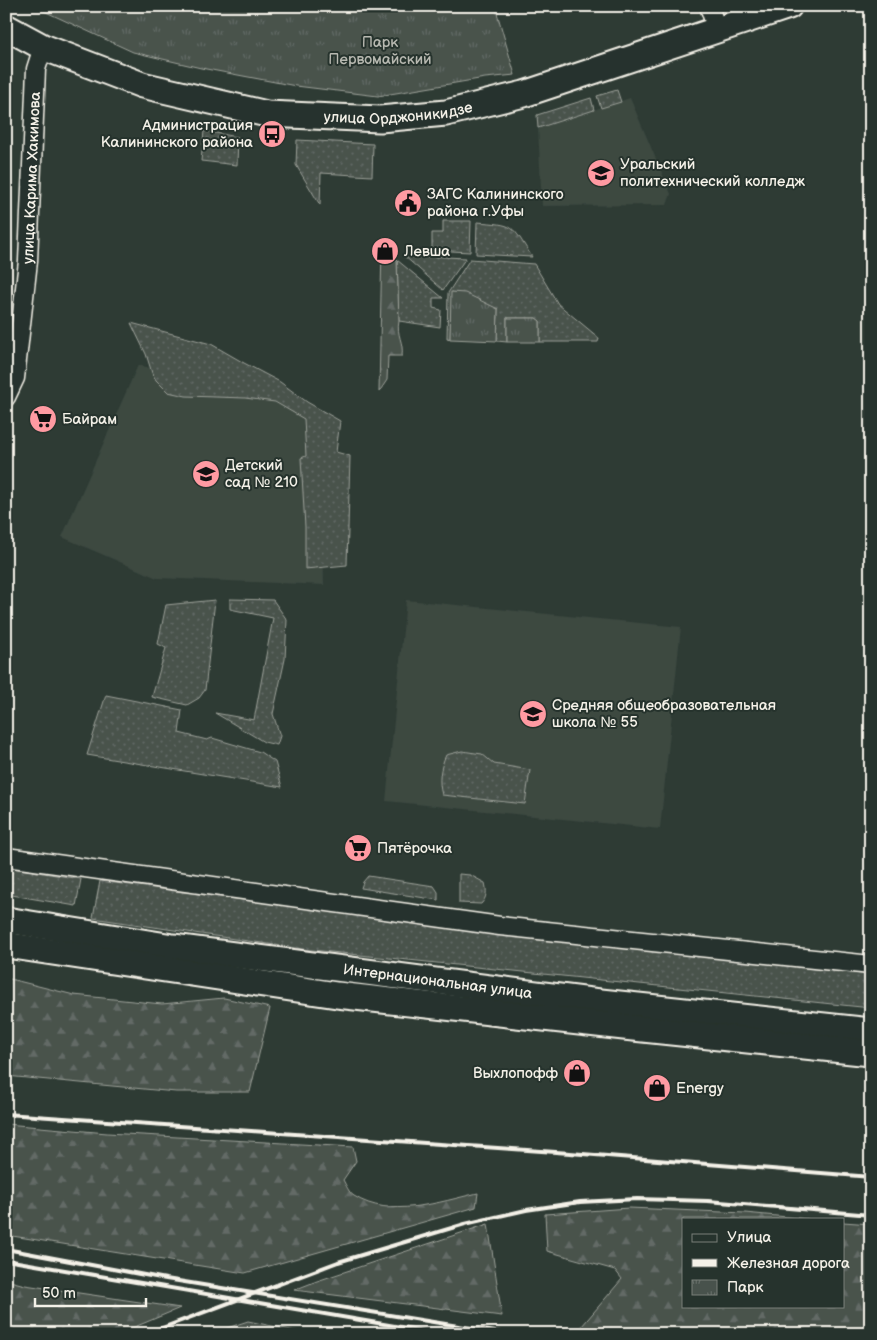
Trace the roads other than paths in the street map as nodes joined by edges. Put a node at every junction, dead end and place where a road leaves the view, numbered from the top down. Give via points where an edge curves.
1 (709, 6) edge
2 (789, 6) edge
3 (6, 27) edge
4 (717, 30) junction
5 (43, 47) junction
6 (6, 397) edge
7 (6, 857) edge
8 (6, 920) edge
9 (6, 945) edge
10 (871, 965) edge
11 (871, 1031) edge
12 (871, 1053) edge

1 - 4 street
2 - 4 main road, улица Орджоникидзе
3 - 5 main road, улица Орджоникидзе
4 - 5 main road, улица Орджоникидзе via 524,94 446,113 380,119 266,114 142,85
5 - 6 street, улица Карима Хакимова via 36,69 28,261 15,378
7 - 10 street via 500,926
8 - 11 main road, Интернациональная улица via 173,948 592,1001
9 - 12 main road, Интернациональная улица via 337,995

